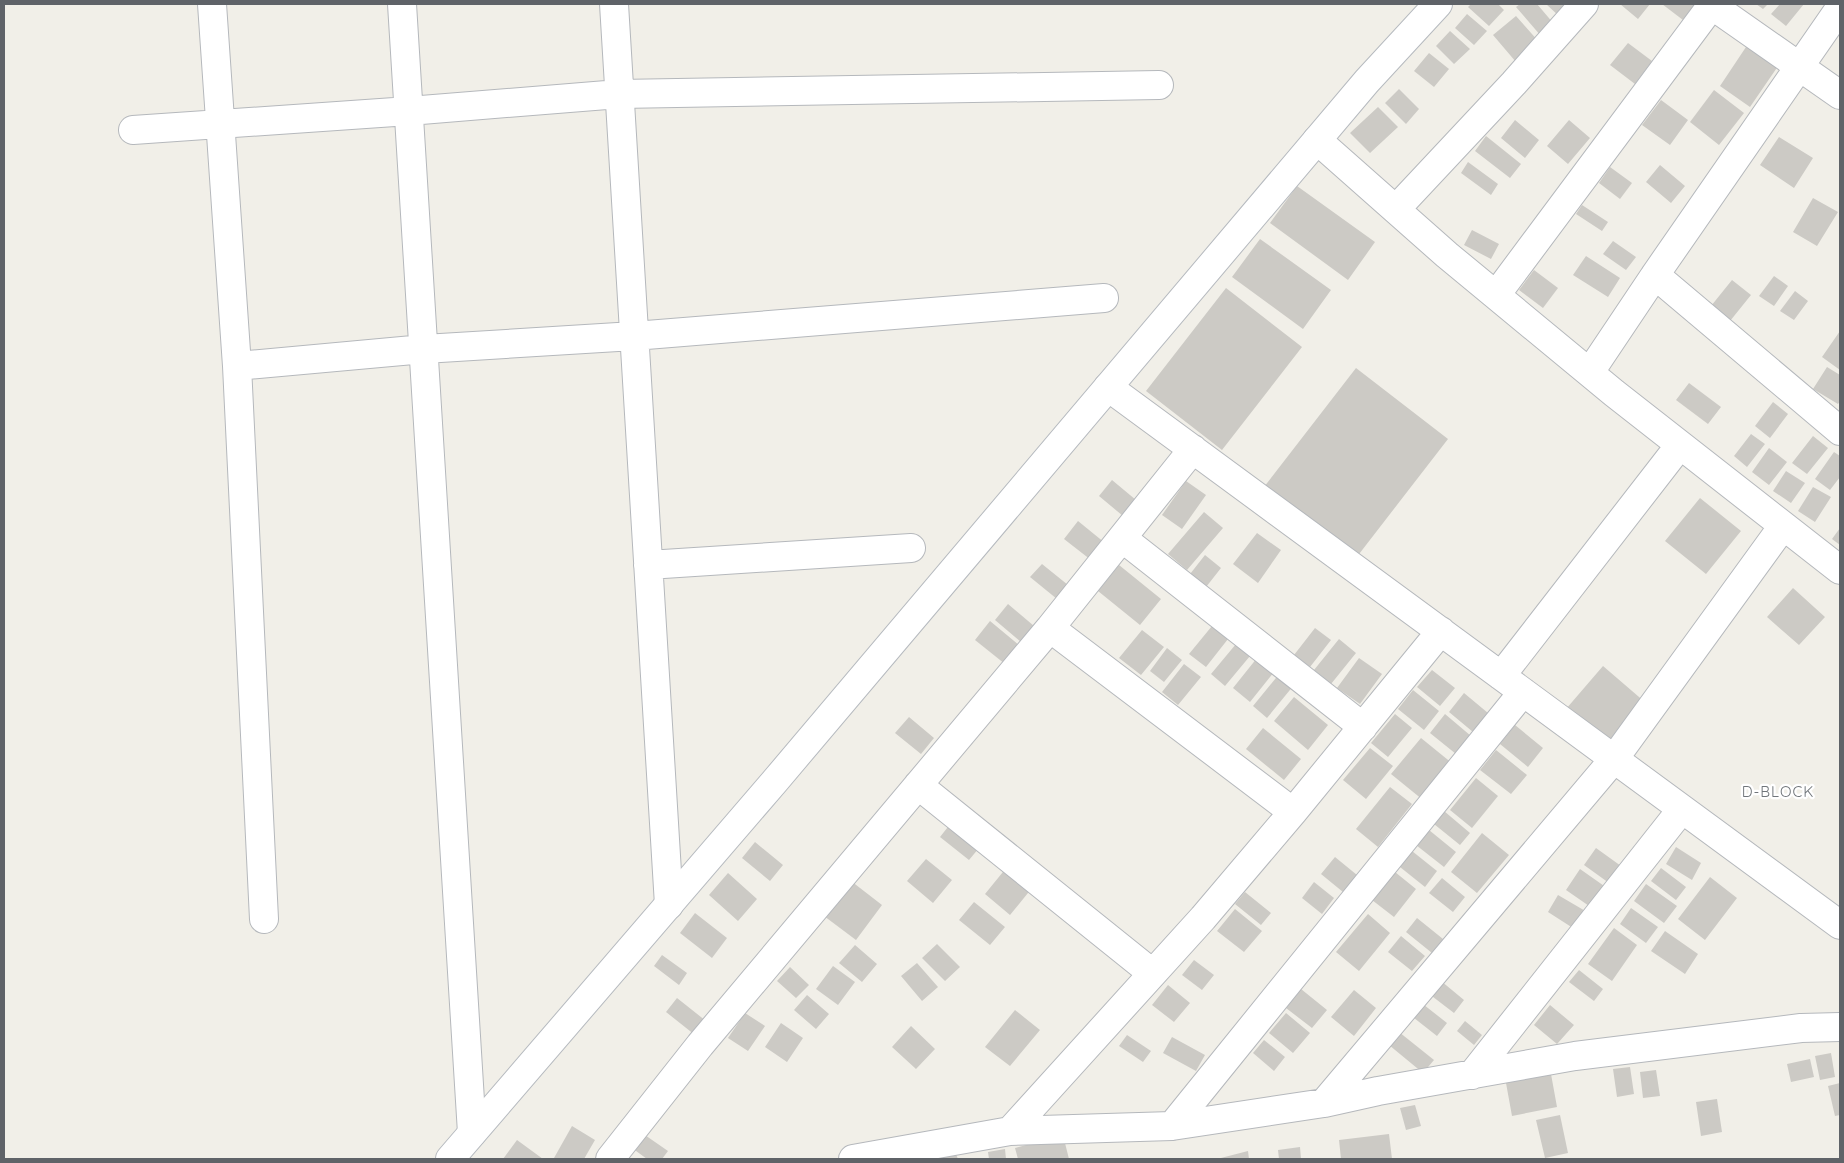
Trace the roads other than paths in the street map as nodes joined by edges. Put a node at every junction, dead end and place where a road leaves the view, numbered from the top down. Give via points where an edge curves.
1 (212, 4) edge
2 (402, 4) edge
3 (614, 4) edge
4 (1438, 4) edge
5 (1584, 4) edge
6 (1711, 4) edge
7 (1840, 8) edge
8 (1800, 67) junction
9 (1159, 85) dead end
10 (619, 94) junction
11 (1840, 95) edge
12 (409, 111) junction
13 (219, 124) junction
14 (133, 130) dead end
15 (1317, 140) junction
16 (1396, 209) junction
17 (1655, 275) junction
18 (1496, 295) junction
19 (1104, 298) dead end
20 (634, 336) junction
21 (424, 349) junction
22 (237, 366) junction
23 (1590, 372) junction
24 (1108, 386) junction
25 (1840, 431) edge
26 (1680, 445) junction
27 (1193, 449) junction
28 (1783, 526) junction
29 (1122, 538) junction
30 (911, 548) dead end
31 (648, 565) junction
32 (1840, 570) edge
33 (1050, 628) junction
34 (1441, 631) junction
35 (1501, 676) junction
36 (1523, 692) junction
37 (1363, 727) junction
38 (1614, 758) junction
39 (918, 785) junction
40 (1682, 808) junction
41 (1294, 812) junction
42 (669, 905) junction
43 (264, 919) dead end
44 (1840, 925) edge
45 (1152, 973) junction
46 (1840, 1027) edge
47 (1472, 1075) junction
48 (1324, 1103) junction
49 (1172, 1126) junction
50 (1010, 1131) junction
51 (472, 1133) junction
52 (450, 1159) edge
53 (610, 1159) edge
54 (853, 1159) edge

1 - 13 street
2 - 12 street
3 - 10 street
4 - 15 street via 1366,81
5 - 16 street
6 - 8 street
6 - 18 street
7 - 8 street
8 - 11 street
8 - 17 street
9 - 10 street
10 - 12 street
10 - 20 street
12 - 13 street
12 - 21 street
13 - 14 street
13 - 22 street
15 - 16 street
15 - 24 street
16 - 18 street
17 - 23 street
17 - 25 street
18 - 23 street
19 - 20 street
20 - 21 street
20 - 31 street
21 - 22 street
21 - 51 street
22 - 43 street
23 - 26 street
24 - 27 street
24 - 42 street
26 - 28 street
26 - 35 street
27 - 29 street
27 - 34 street
28 - 32 street
28 - 38 street
29 - 33 street
29 - 37 street
30 - 31 street
31 - 42 street
33 - 39 street
33 - 41 street
34 - 35 street
34 - 37 street
35 - 36 street
36 - 38 street
36 - 49 street
37 - 41 street
38 - 40 street
38 - 48 street
39 - 45 street
39 - 53 street via 700,1045
40 - 44 street
40 - 47 street
41 - 45 street
42 - 51 street
45 - 50 street
46 - 47 street via 1801,1028 1574,1056
47 - 48 street
48 - 49 street
49 - 50 street
50 - 54 street
51 - 52 street

